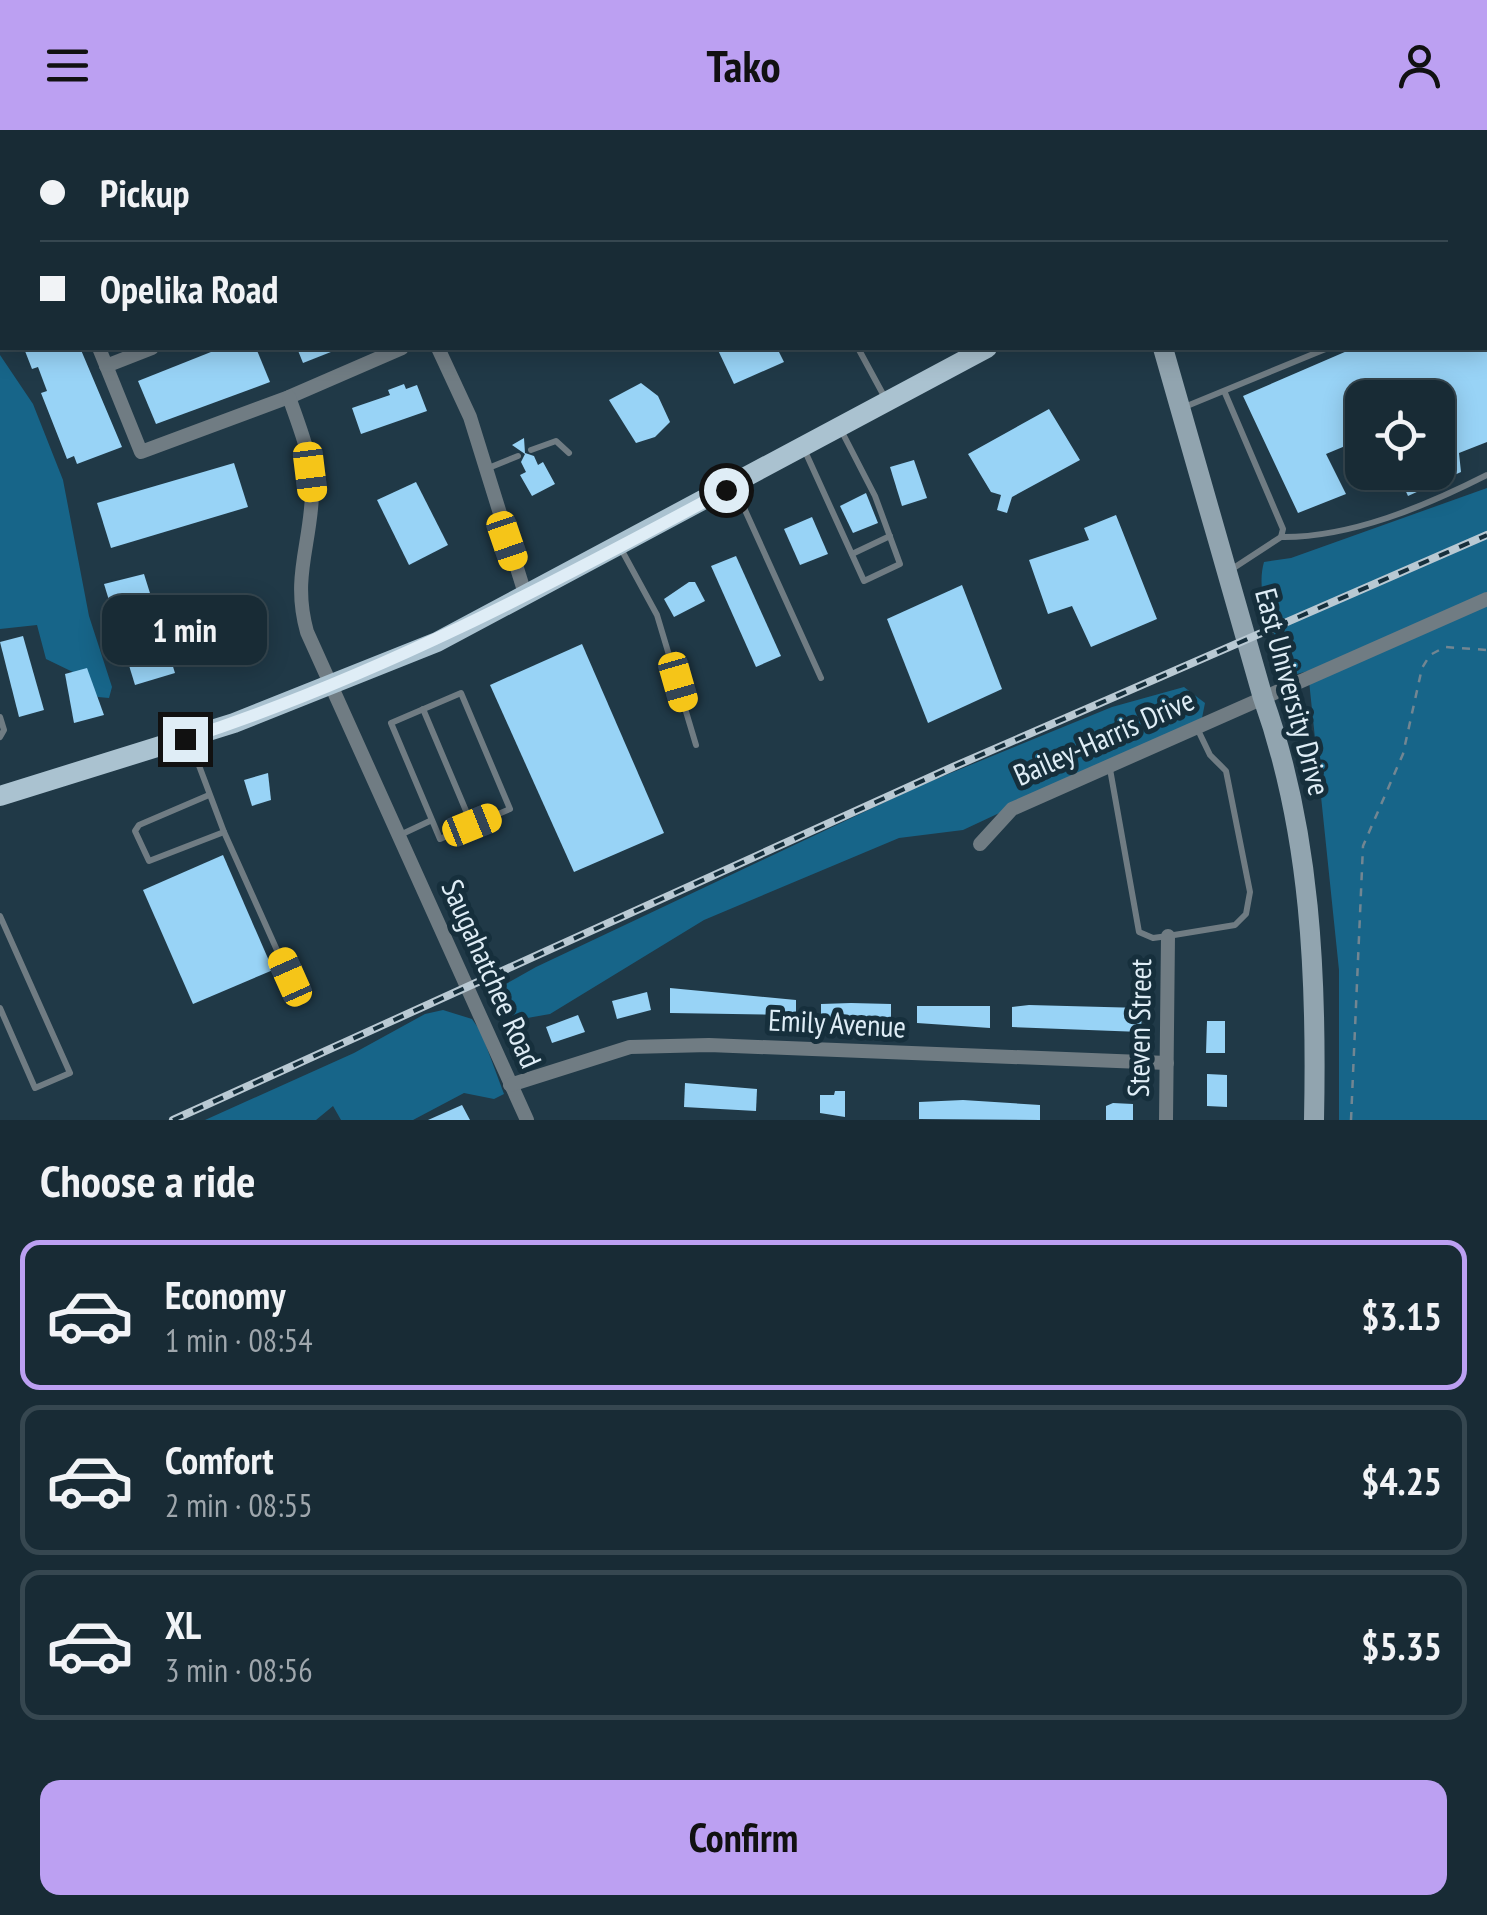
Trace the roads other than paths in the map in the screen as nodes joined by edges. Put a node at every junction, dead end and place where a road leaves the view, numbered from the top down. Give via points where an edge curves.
1 (100, 350) edge
2 (147, 350) edge
3 (397, 350) edge
4 (439, 350) edge
5 (859, 350) edge
6 (984, 350) edge
7 (1165, 350) edge
8 (1323, 350) edge
9 (106, 366) junction
10 (1224, 393) junction
11 (289, 397) junction
12 (887, 402) junction
13 (1180, 409) junction
14 (839, 428) junction
15 (804, 448) junction
16 (531, 450) dead end
17 (568, 453) dead end
18 (518, 456) dead end
19 (486, 469) junction
20 (1487, 475) edge
21 (734, 485) junction
22 (890, 536) junction
23 (1281, 537) junction
24 (620, 547) junction
25 (852, 554) junction
26 (1228, 572) junction
27 (526, 596) junction
28 (1487, 599) edge
29 (821, 678) dead end
30 (330, 687) junction
31 (1262, 698) junction
32 (422, 709) junction
33 (0, 717) edge
34 (1197, 727) junction
35 (0, 738) edge
36 (188, 738) junction
37 (696, 745) dead end
38 (1110, 766) junction
39 (0, 796) edge
40 (209, 796) junction
41 (432, 820) junction
42 (472, 825) junction
43 (224, 832) junction
44 (398, 835) junction
45 (980, 844) dead end
46 (0, 916) edge
47 (1168, 936) junction
48 (290, 977) dead end
49 (0, 1008) edge
50 (1167, 1063) junction
51 (510, 1085) junction
52 (527, 1120) edge
53 (1166, 1120) edge
54 (1314, 1120) edge

1 - 9 street
2 - 9 street
3 - 11 street
4 - 19 street
5 - 12 lane
6 - 12 main road
7 - 13 main road, East University Drive
8 - 10 lane
9 - 11 street via 141,452
10 - 13 lane
10 - 23 lane via 1277,508
11 - 30 street, Saugahatchee Road via 308,451 313,493 297,598
12 - 14 main road
13 - 26 main road, East University Drive
14 - 15 main road
14 - 22 lane
15 - 21 main road
15 - 25 lane
16 - 17 lane via 556,441
18 - 19 lane
19 - 27 street
20 - 23 lane via 1346,529
21 - 24 main road
21 - 29 lane
22 - 25 lane
22 - 25 lane via 900,564 864,581
23 - 26 lane
24 - 27 main road
24 - 37 lane via 657,616
26 - 31 main road, East University Drive
27 - 30 main road
28 - 31 street, Bailey-Harris Drive
30 - 36 main road
30 - 44 street, Saugahatchee Road
31 - 34 street, Bailey-Harris Drive
31 - 54 main road, East University Drive via 1283,755 1301,855 1312,962
32 - 41 lane via 390,723
32 - 42 lane
32 - 42 lane via 462,693 510,809
33 - 35 lane
34 - 38 street, Bailey-Harris Drive
34 - 47 lane via 1226,771 1250,892 1246,914 1235,924
36 - 39 main road
36 - 40 lane
38 - 45 street, Bailey-Harris Drive via 1012,809
38 - 47 lane via 1140,932
40 - 43 lane
40 - 43 lane via 134,831 149,861
41 - 42 lane via 440,839
41 - 44 lane
43 - 48 lane
44 - 51 street, Saugahatchee Road
46 - 49 lane via 70,1072 35,1088
47 - 50 street, Steven Street
50 - 51 street, Emily Avenue via 630,1047
50 - 53 street, Steven Street
51 - 52 street, Saugahatchee Road

